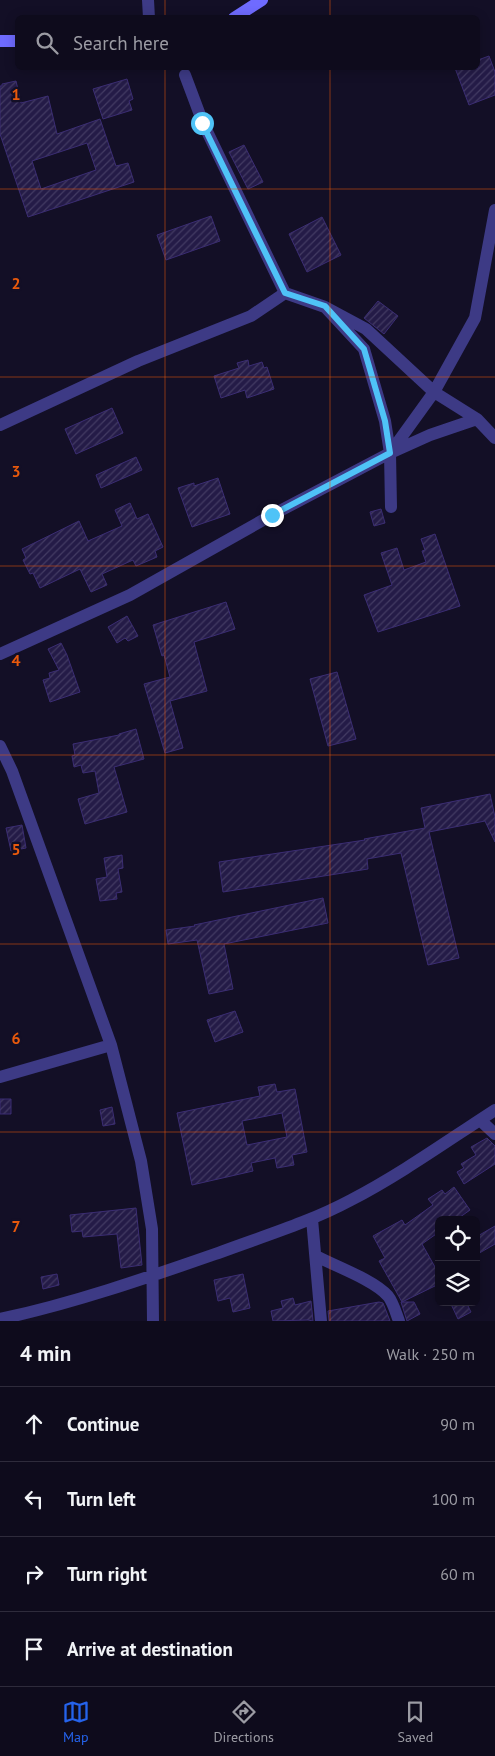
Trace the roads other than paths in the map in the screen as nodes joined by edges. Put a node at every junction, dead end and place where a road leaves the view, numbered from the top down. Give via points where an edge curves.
1 (148, 0) edge
2 (262, 0) edge
3 (150, 15) edge
4 (239, 15) edge
5 (0, 41) edge
6 (15, 41) edge
7 (186, 75) dead end
8 (495, 210) edge
9 (285, 293) junction
10 (325, 306) junction
11 (434, 392) junction
12 (477, 419) junction
13 (0, 425) edge
14 (495, 438) edge
15 (390, 453) junction
16 (391, 507) dead end
17 (0, 654) edge
18 (0, 746) edge
19 (112, 1045) junction
20 (0, 1077) edge
21 (495, 1110) edge
22 (480, 1120) junction
23 (495, 1134) edge
24 (312, 1219) junction
25 (316, 1256) junction
26 (153, 1276) junction
27 (0, 1318) edge
28 (153, 1321) edge
29 (321, 1321) edge
30 (399, 1321) edge

1 - 3 street
2 - 4 main road
5 - 6 main road
7 - 9 street via 202,123
8 - 11 street via 475,318
9 - 10 street
9 - 13 street via 251,316 138,361
10 - 11 street via 366,329
10 - 15 street via 364,349 385,421
11 - 12 street
11 - 15 street
12 - 14 street
12 - 15 street
15 - 16 street
15 - 17 street via 130,595
18 - 19 street
19 - 20 street
19 - 26 street via 141,1161 152,1229
21 - 22 street
22 - 23 street
22 - 24 street via 396,1175
24 - 25 street
24 - 26 street
25 - 29 street
25 - 30 street via 381,1290 389,1297
26 - 27 street via 28,1313
26 - 28 street

